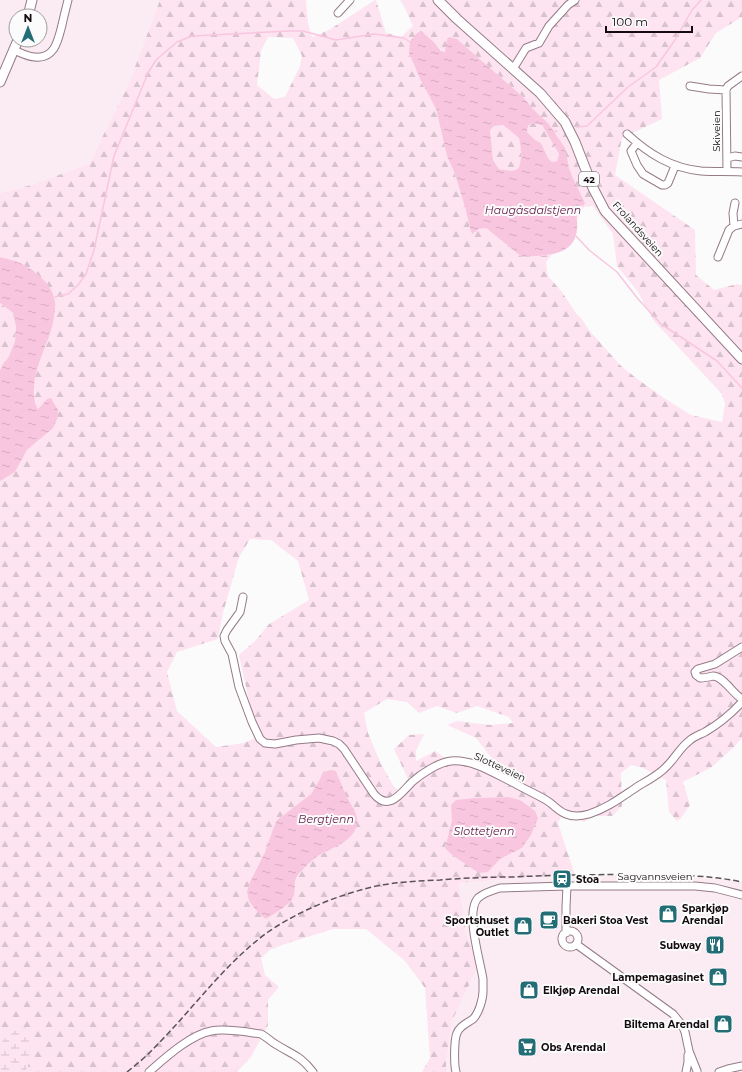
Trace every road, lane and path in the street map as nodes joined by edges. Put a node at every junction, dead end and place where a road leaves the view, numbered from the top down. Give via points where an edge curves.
1 (68, 0) edge
2 (350, 0) edge
3 (438, 0) edge
4 (575, 0) edge
5 (566, 2) edge
6 (338, 13) dead end
7 (14, 50) joint
8 (513, 69) junction
9 (742, 76) edge
10 (0, 82) edge
11 (690, 86) dead end
12 (726, 90) junction
13 (627, 134) dead end
14 (636, 143) junction
15 (742, 157) edge
16 (726, 158) junction
17 (675, 166) junction
18 (727, 171) junction
19 (742, 172) edge
20 (735, 203) dead end
21 (742, 224) edge
22 (734, 226) junction
23 (718, 257) dead end
24 (742, 359) edge
25 (244, 597) dead end
26 (742, 647) edge
27 (742, 700) edge
28 (567, 886) junction
29 (742, 895) edge
30 (566, 933) junction
31 (576, 944) junction
32 (689, 1051) junction
33 (742, 1066) edge
34 (149, 1072) edge
35 (313, 1072) edge
36 (456, 1072) edge
37 (686, 1072) edge
38 (699, 1072) edge
39 (719, 1072) edge

1 - 7 street via 57,44 52,52 36,57
2 - 6 street
3 - 8 main road, Frolandsveien / 42
4 - 5 street
5 - 8 street via 539,43 526,48
7 - 10 main road
8 - 24 main road, Frolandsveien / 42 via 540,92 565,122 605,211
9 - 12 street
11 - 12 street
12 - 16 street, Skiveien
13 - 14 street
14 - 17 street
14 - 17 street via 631,151 644,176 665,185
15 - 16 street
16 - 18 street, Skiveien
17 - 18 street via 702,171
18 - 19 street
20 - 22 street
21 - 22 street
22 - 23 street via 729,230
25 - 27 street, Slotteveien via 240,612 224,636 232,654 239,687 260,739 265,743 275,744 319,738 334,741 344,749 377,798 386,802 400,796 413,782 436,765 461,761 477,765 547,800 564,814 589,814 607,806 655,776 667,767 690,740 720,723
26 - 27 street, Slotteveien via 715,664 695,672 700,678 718,677
28 - 29 street, Sagvannsveien via 696,886
28 - 30 street
28 - 36 street, Sagvannsveien via 500,888 490,891 474,904 474,934 483,980 483,995 481,1006 473,1019 457,1032 454,1066
30 - 31 street via 577,935
30 - 31 street via 563,937 564,944 568,947
31 - 32 street via 673,1014 682,1025
32 - 37 street
32 - 38 street
33 - 39 street
34 - 35 street via 193,1038 219,1030 261,1034 299,1057
37 - 38 street

